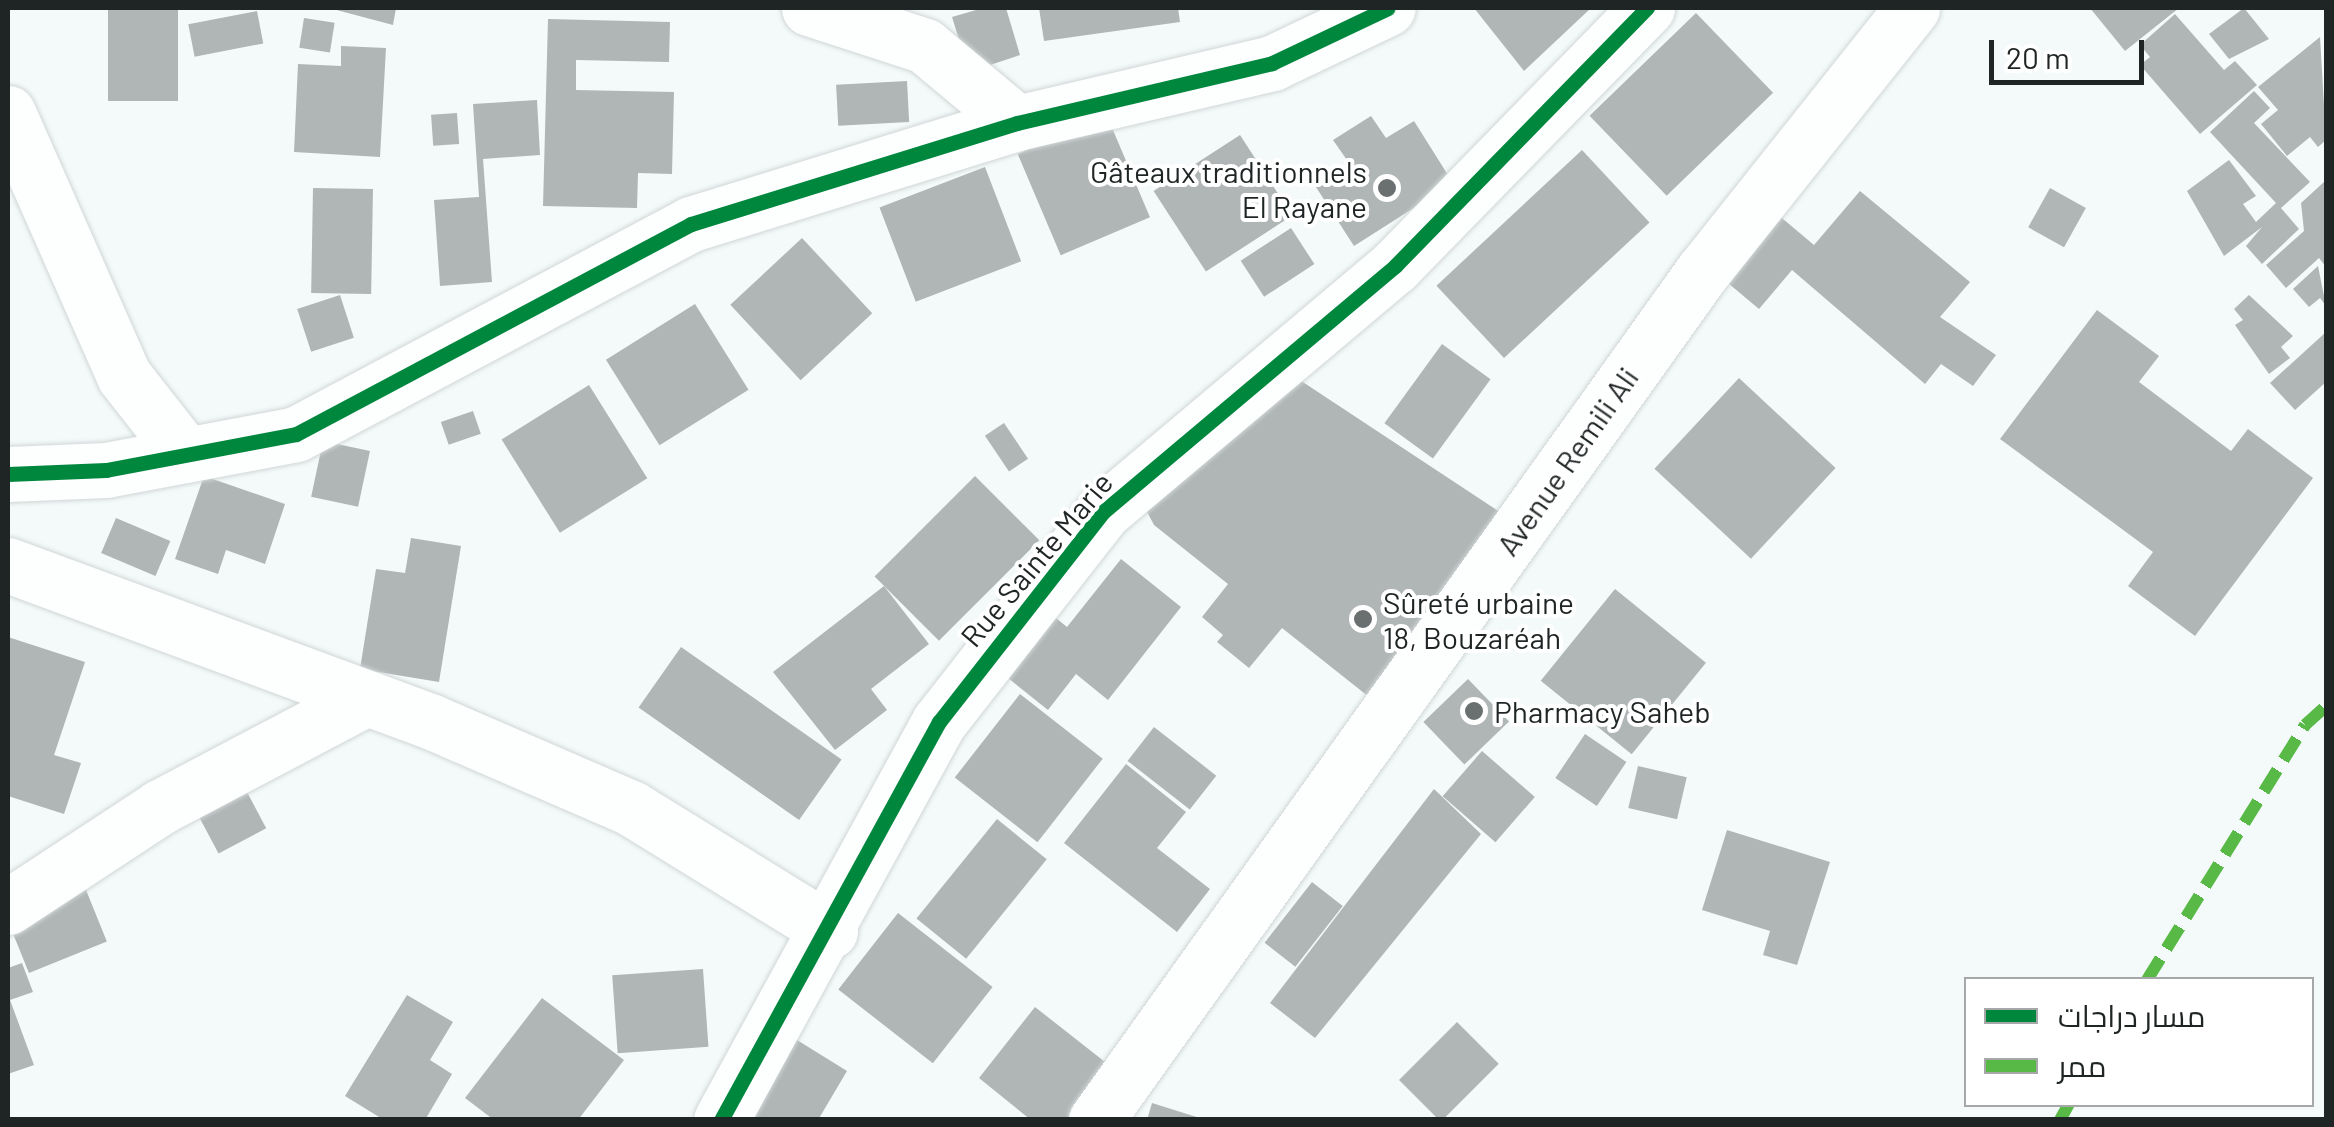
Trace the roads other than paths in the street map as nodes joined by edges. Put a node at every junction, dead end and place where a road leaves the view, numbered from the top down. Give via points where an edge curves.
1 (808, 8) edge
2 (1388, 8) edge
3 (1647, 8) edge
4 (1912, 8) edge
5 (8, 113) edge
6 (1017, 123) junction
7 (186, 455) junction
8 (8, 474) edge
9 (8, 564) edge
10 (365, 699) junction
11 (16, 891) edge
12 (830, 931) junction
13 (720, 1120) edge
14 (1096, 1120) edge

1 - 6 street via 925,46
2 - 6 street via 1272,63
3 - 12 street, Rue Sainte Marie via 1395,266 1103,512 939,722
4 - 14 street, Avenue Remili Ali via 1703,271
5 - 7 street via 124,376
6 - 7 street via 690,224 296,434
7 - 8 street
9 - 10 street
10 - 11 street
10 - 12 street via 631,808
12 - 13 street, Rue Sainte Marie

